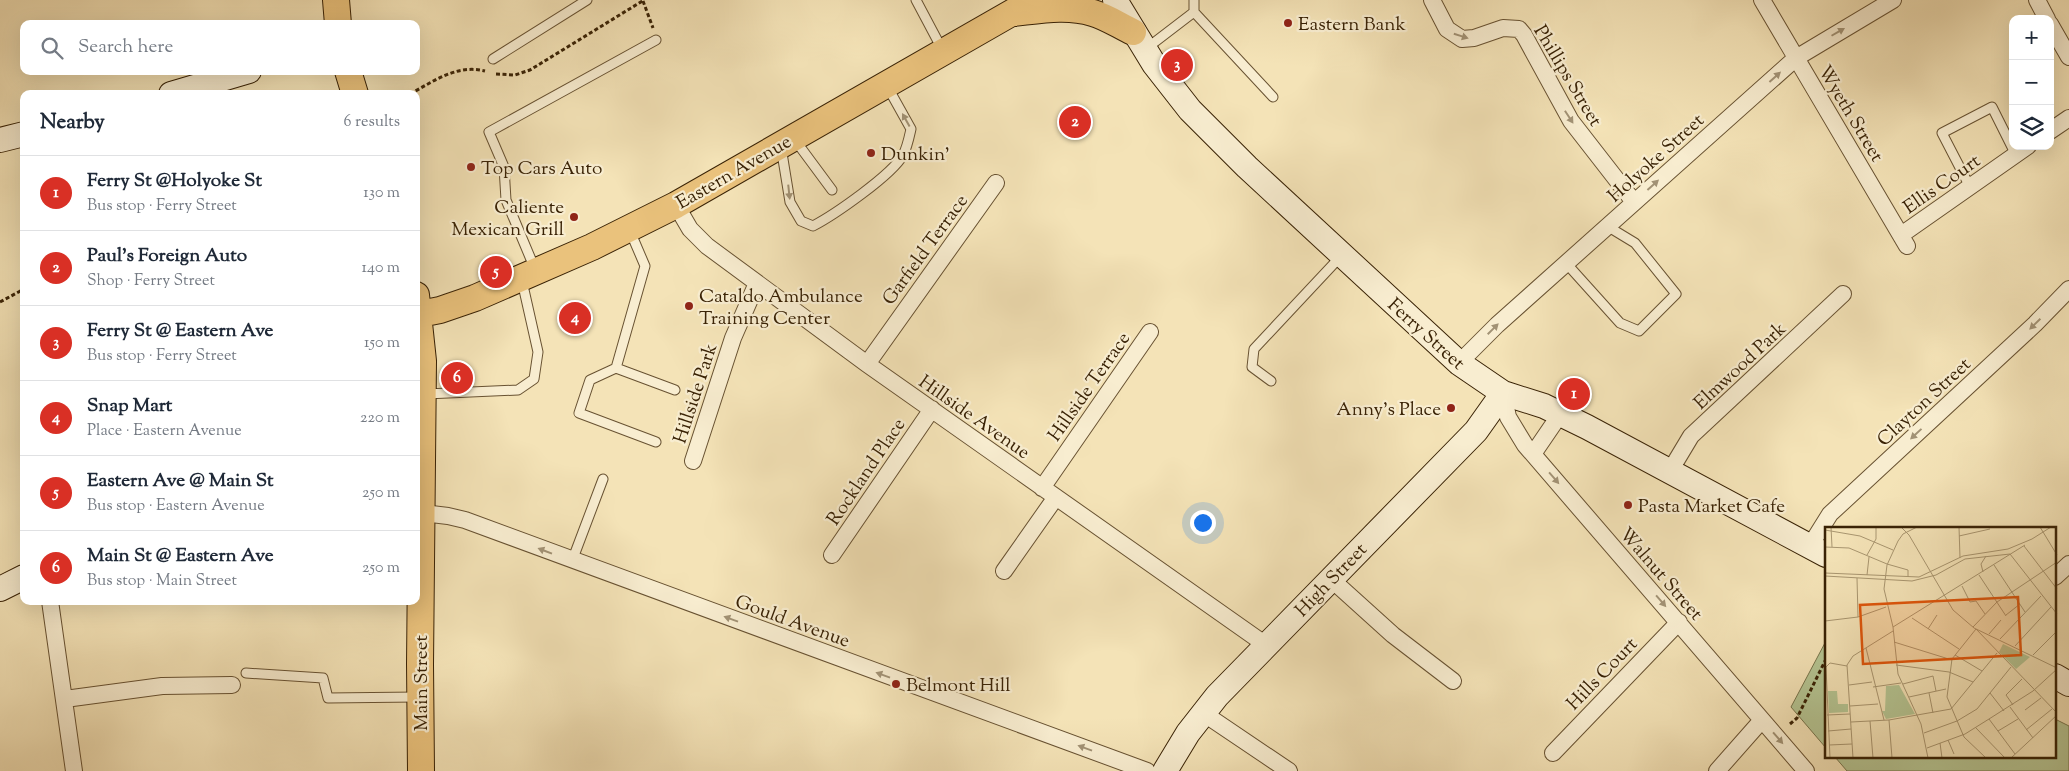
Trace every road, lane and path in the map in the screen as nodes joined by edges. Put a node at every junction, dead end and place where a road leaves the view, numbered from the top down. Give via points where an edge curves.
1 (336, 0) edge
2 (586, 0) edge
3 (644, 0) edge
4 (916, 0) edge
5 (1034, 0) edge
6 (1115, 0) edge
7 (1194, 0) edge
8 (1432, 0) edge
9 (1762, 0) edge
10 (1893, 0) edge
11 (2037, 0) edge
12 (1194, 12) junction
13 (1011, 13) junction
14 (650, 15) dead end
15 (2045, 15) edge
16 (338, 20) edge
17 (2054, 31) edge
18 (656, 40) dead end
19 (1139, 41) junction
20 (943, 51) junction
21 (2069, 57) edge
22 (1796, 58) junction
23 (493, 59) dead end
24 (234, 75) edge
25 (349, 75) edge
26 (886, 84) junction
27 (184, 90) edge
28 (354, 90) edge
29 (418, 90) edge
30 (1273, 97) dead end
31 (2069, 118) edge
32 (2054, 128) edge
33 (2009, 131) edge
34 (20, 135) edge
35 (0, 140) edge
36 (787, 141) junction
37 (2022, 150) edge
38 (996, 182) dead end
39 (1970, 187) junction
40 (832, 190) dead end
41 (1634, 202) junction
42 (676, 205) junction
43 (1607, 226) junction
44 (629, 229) junction
45 (1904, 241) joint
46 (1342, 255) junction
47 (1566, 263) junction
48 (529, 275) junction
49 (757, 283) junction
50 (2069, 289) edge
51 (20, 292) edge
52 (1842, 294) dead end
53 (0, 302) edge
54 (420, 304) edge
55 (1150, 332) dead end
56 (420, 363) edge
57 (867, 364) junction
58 (1459, 364) junction
59 (616, 368) junction
60 (1271, 381) dead end
61 (676, 390) dead end
62 (423, 394) junction
63 (1503, 394) junction
64 (932, 409) junction
65 (1561, 413) junction
66 (656, 442) dead end
67 (1533, 454) junction
68 (693, 461) dead end
69 (1670, 471) junction
70 (604, 479) dead end
71 (1042, 488) junction
72 (1056, 497) junction
73 (422, 513) junction
74 (1826, 527) edge
75 (1825, 529) edge
76 (1818, 550) edge
77 (832, 554) dead end
78 (572, 561) junction
79 (2069, 564) edge
80 (1004, 571) dead end
81 (2056, 576) edge
82 (20, 579) edge
83 (1331, 579) junction
84 (0, 589) edge
85 (51, 605) edge
86 (1678, 622) junction
87 (1266, 644) junction
88 (1825, 662) edge
89 (246, 674) dead end
90 (2056, 677) edge
91 (1453, 681) dead end
92 (2069, 684) edge
93 (232, 685) dead end
94 (420, 697) junction
95 (65, 699) junction
96 (1203, 713) junction
97 (1762, 720) junction
98 (1777, 737) junction
99 (1553, 753) dead end
100 (74, 771) edge
101 (421, 771) edge
102 (1147, 771) edge
103 (1164, 771) edge
104 (1289, 771) edge
105 (1717, 771) edge
106 (1806, 771) edge

1 - 16 main road
2 - 23 lane
3 - 14 path
3 - 29 path via 523,73 501,76 462,69
4 - 20 lane
5 - 13 main road, Eastern Avenue
6 - 19 main road, Ferry Street
7 - 12 lane
8 -> 41 street, Phillips Street via 1447,29 1462,39 1503,28 1519,29 1571,121
9 - 22 street, Wyeth Street
22 -> 10 street, Holyoke Street
11 - 15 street
12 - 19 lane
12 - 30 lane
13 - 19 main road via 1057,8 1094,13
13 - 20 main road, Eastern Avenue
17 - 21 street
18 - 48 lane via 489,132 504,167 506,200
19 - 46 main road, Ferry Street via 1173,90 1209,130
20 - 26 main road, Eastern Avenue
41 -> 22 street, Holyoke Street
22 - 45 street, Wyeth Street
24 - 27 main road
25 - 28 main road
26 - 36 main road, Eastern Avenue
36 -> 26 lane via 790,202 801,221 813,226 894,168 904,154 911,129
31 - 32 street
33 - 39 lane via 1992,107 1942,133
34 - 35 main road
36 - 40 lane
36 - 42 main road, Eastern Avenue
37 - 39 street, Ellis Court
38 - 57 street, Garfield Terrace
39 - 45 street, Ellis Court
41 - 43 street, Holyoke Street
42 - 44 main road, Eastern Avenue
42 - 49 street, Hillside Avenue via 698,238
43 - 47 street, Holyoke Street
43 - 47 lane via 1634,243 1676,294 1639,331 1620,323
44 - 48 main road, Eastern Avenue
44 - 59 lane via 645,266
46 - 58 main road, Ferry Street
46 - 60 lane via 1254,349 1252,367
58 -> 47 street, Holyoke Street
48 - 54 main road, Eastern Avenue via 457,305
48 - 62 lane via 538,352 534,379 518,390
49 - 57 street, Hillside Avenue
49 - 68 street, Hillside Park via 733,338
50 -> 74 street, Clayton Street via 1830,514
51 - 53 path
52 - 69 street, Elmwood Park via 1692,436
55 - 71 street, Hillside Terrace
56 - 62 main road, Main Street
57 - 64 street, Hillside Avenue
58 - 63 main road, Ferry Street
59 - 61 lane
59 - 66 lane via 590,380 579,413
62 - 73 main road, Main Street
63 - 65 main road, Ferry Street
63 - 67 street, Walnut Street via 1508,417
63 - 83 main road, High Street via 1476,431
64 - 71 street, Hillside Avenue
64 - 77 street, Rockland Place
65 - 67 street
65 - 69 main road, Ferry Street
67 -> 86 street, Walnut Street
69 - 76 main road, Ferry Street
70 - 78 lane
71 - 72 street, Hillside Avenue
72 - 80 street
72 - 87 street, Hillside Avenue
78 -> 73 street, Gould Avenue via 465,520
73 - 94 main road, Main Street
75 -> 76 street, Clayton Street
102 -> 78 street, Gould Avenue
79 - 81 street
82 - 84 main road
83 - 87 main road, High Street
83 - 91 street via 1393,635
85 - 95 street
86 - 97 street, Walnut Street
86 - 99 street, Hills Court
87 - 96 main road, High Street
88 - 98 path via 1797,718
89 - 94 lane via 323,678 328,698
90 - 92 main road
93 - 95 street via 162,686
94 - 101 main road, Main Street
95 - 100 street
96 - 103 main road, High Street
96 - 104 street
97 - 98 street, Walnut Street
97 - 105 street
98 -> 106 street, Walnut Street

